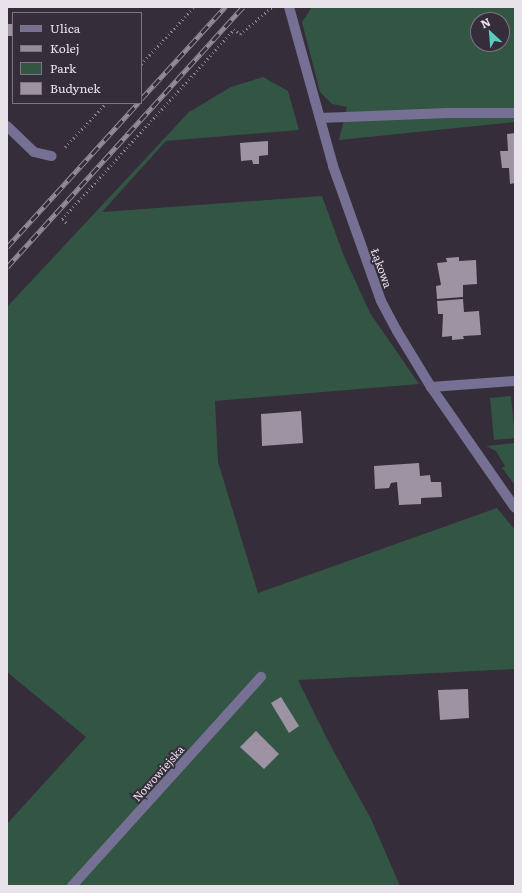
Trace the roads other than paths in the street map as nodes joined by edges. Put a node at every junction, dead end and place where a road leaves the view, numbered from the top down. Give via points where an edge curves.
1 (292, 8) edge
2 (515, 113) edge
3 (320, 118) junction
4 (7, 126) edge
5 (52, 156) road end
6 (515, 381) edge
7 (431, 387) junction
8 (515, 508) edge
9 (261, 677) dead end
10 (72, 886) edge

1 - 3 street, Łąkowa
2 - 3 street
3 - 7 street, Łąkowa via 333,166 381,301
4 - 5 street via 34,152
6 - 7 street
7 - 8 street, Łąkowa
9 - 10 street, Nowowiejska

